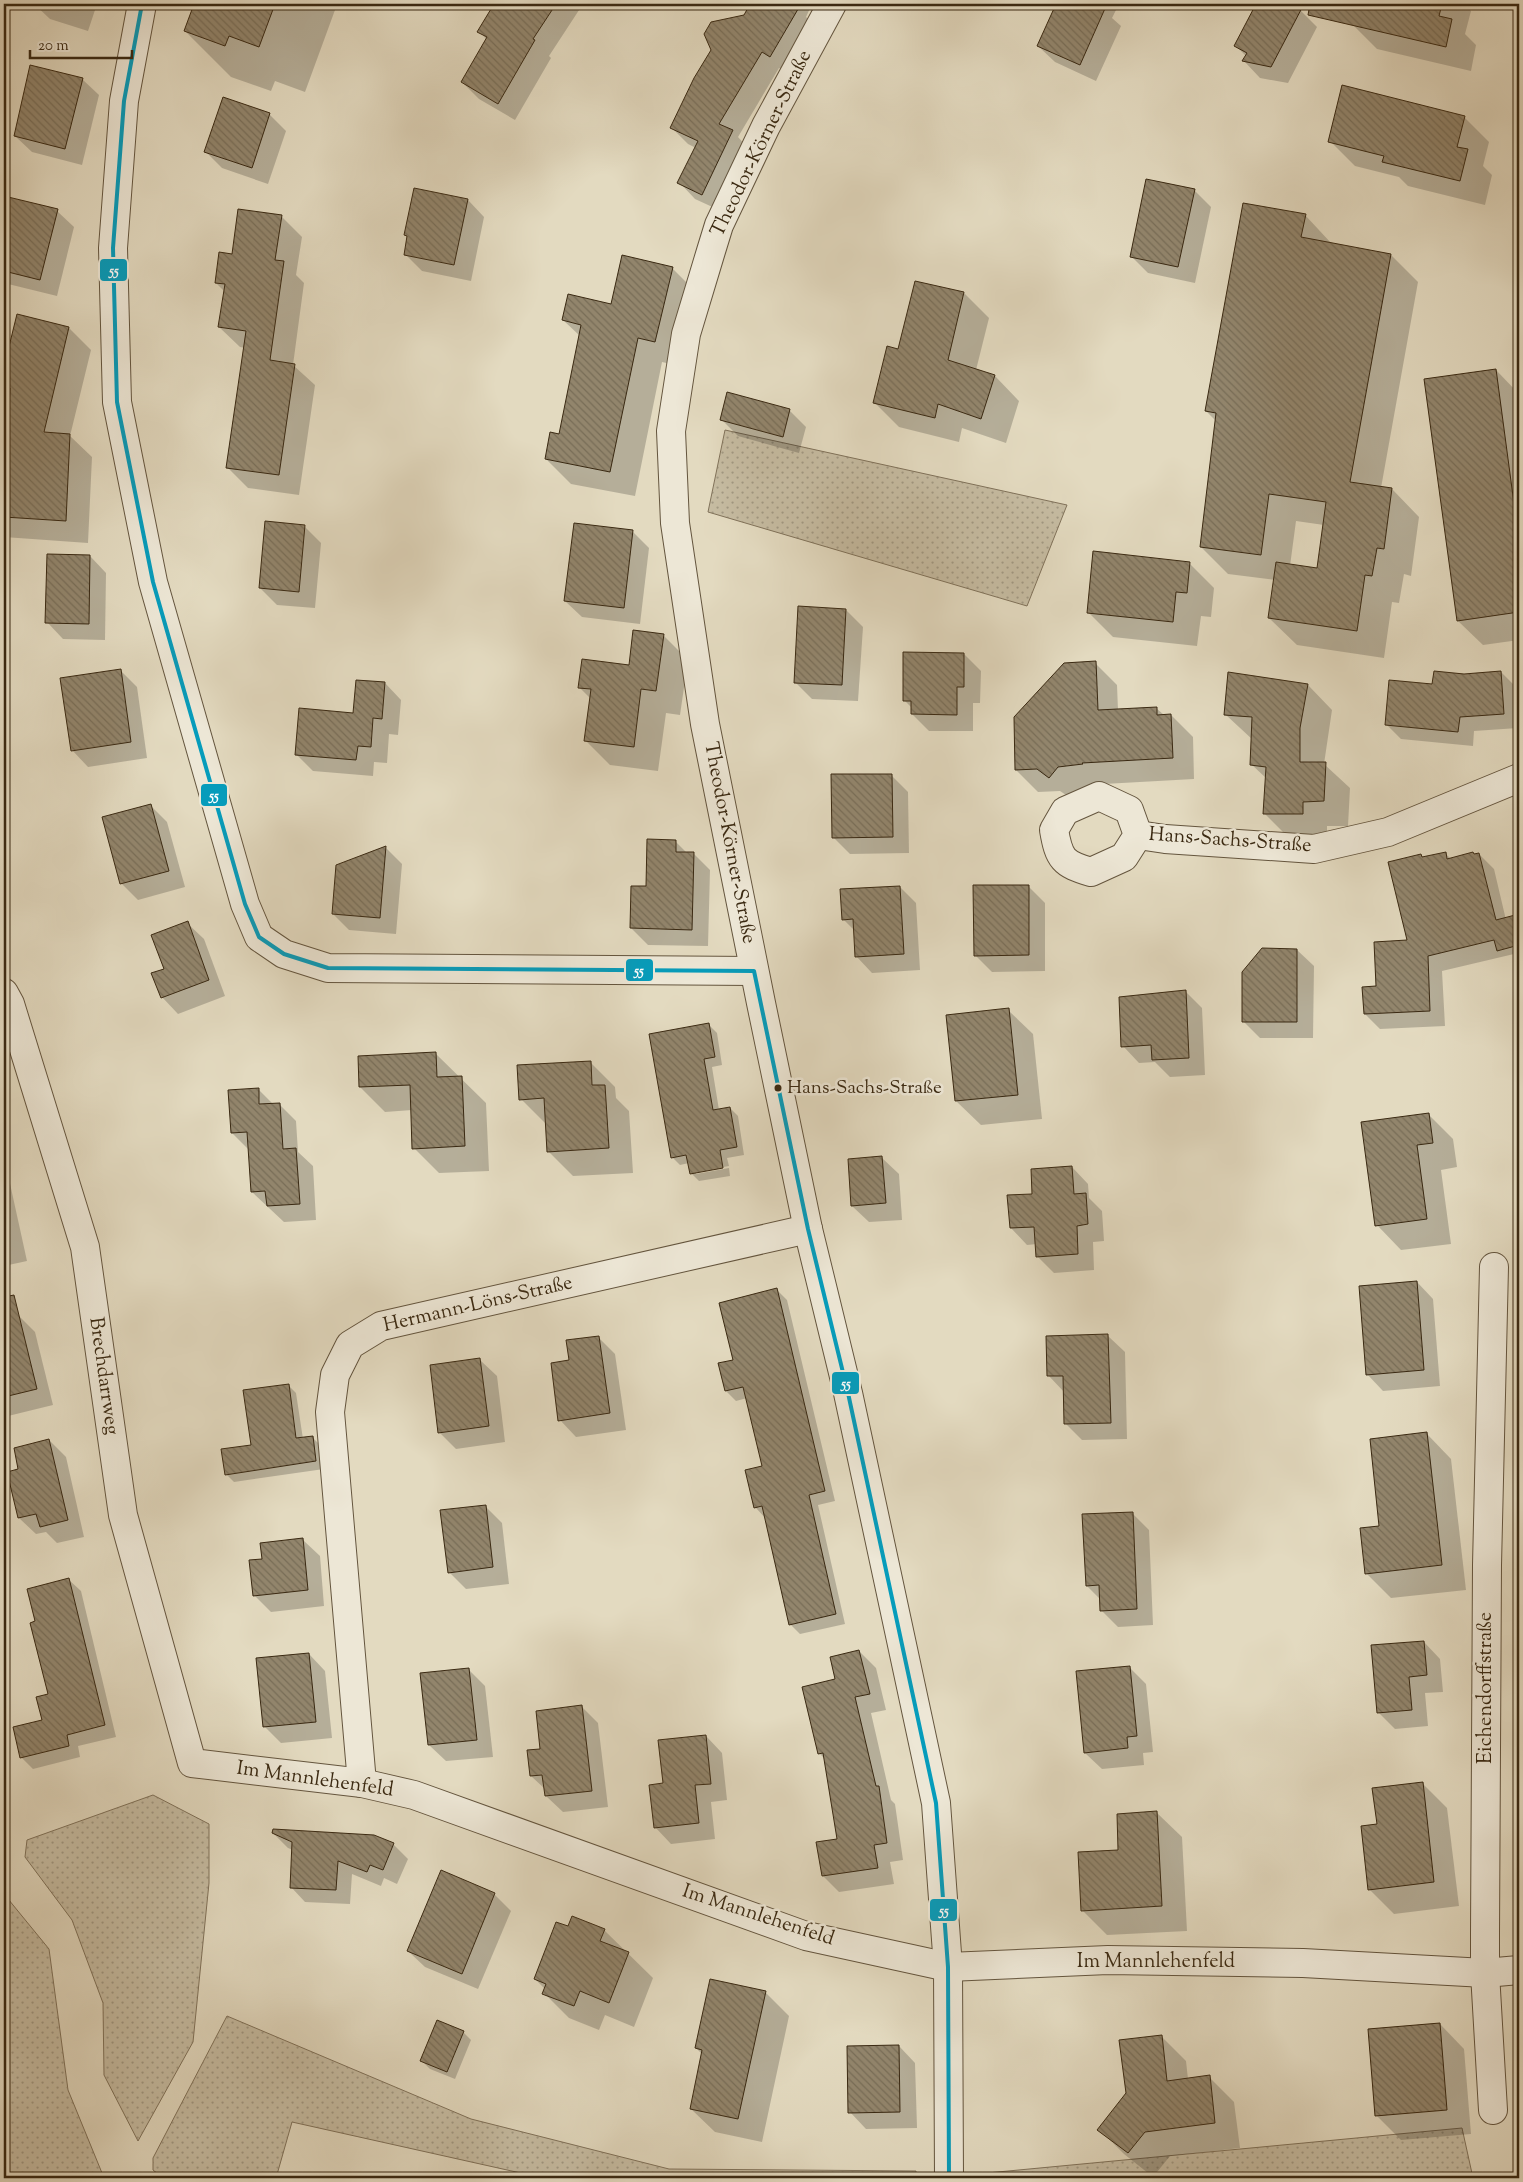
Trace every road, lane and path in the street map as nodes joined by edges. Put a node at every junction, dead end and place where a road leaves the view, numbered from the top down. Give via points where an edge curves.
1 (142, 4) edge
2 (832, 4) edge
3 (1519, 778) edge
4 (1138, 835) dead end
5 (754, 971) junction
6 (4, 993) edge
7 (808, 1229) junction
8 (1494, 1267) dead end
9 (192, 1763) joint
10 (362, 1783) junction
11 (948, 1967) junction
12 (1519, 1970) edge
13 (1485, 1973) junction
14 (1492, 2110) dead end
15 (949, 2178) edge

1 - 5 street via 124,101 113,248 117,402 153,582 245,904 259,937 284,954 328,968
2 - 5 street, Theodor-Körner-Straße via 766,126 719,225 686,334 672,431 675,523 705,724
3 - 4 street, Hans-Sachs-Straße via 1388,832 1314,849
5 - 7 street, Theodor-Körner-Straße
6 - 9 street, Brechdarrweg via 85,1247 123,1515
7 - 10 street, Hermann-Löns-Straße via 381,1326 350,1345 335,1375 330,1412
7 - 11 street, Theodor-Körner-Straße via 848,1394 936,1803
8 - 13 street, Eichendorffstraße via 1487,1565
9 - 10 street, Im Mannlehenfeld
10 - 11 street, Im Mannlehenfeld via 414,1795 806,1936
11 - 13 street, Im Mannlehenfeld via 1108,1960 1303,1963
11 - 15 street, Theodor-Körner-Straße
12 - 13 street, Im Mannlehenfeld
13 - 14 street, Eichendorffstraße

